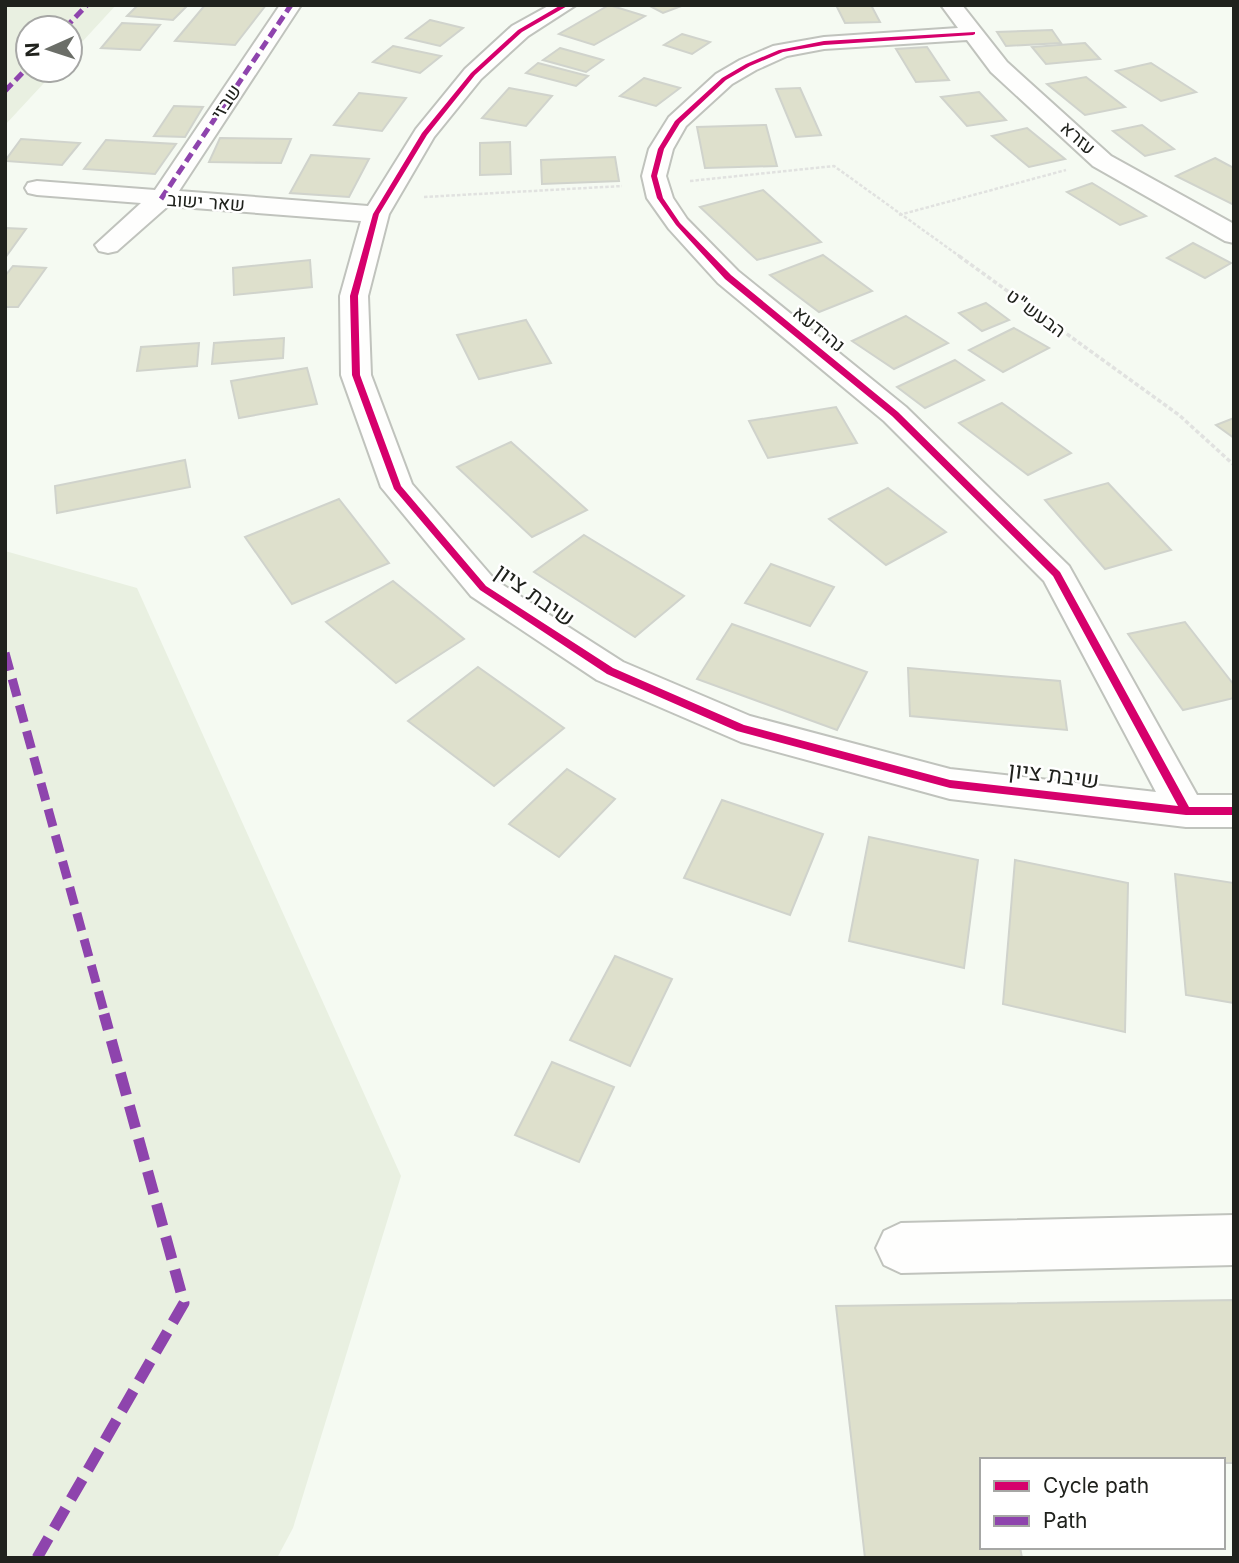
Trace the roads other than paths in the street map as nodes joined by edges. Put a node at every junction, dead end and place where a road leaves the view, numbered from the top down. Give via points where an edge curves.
1 (291, 5) edge
2 (566, 5) edge
3 (951, 5) edge
4 (973, 33) junction
5 (37, 188) dead end
6 (161, 199) junction
7 (380, 207) junction
8 (1234, 235) edge
9 (108, 245) dead end
10 (1186, 811) junction
11 (1234, 811) edge
12 (1234, 1240) edge
13 (901, 1248) dead end

1 - 6 street, שבזי
2 - 7 street, שיבת ציון via 520,31 473,74 424,134
3 - 4 street, עזרא
4 - 8 street, עזרא via 999,67 1102,161
4 - 10 street, נהרדעא via 824,43 781,51 748,65 724,79 677,122 661,149 654,176 660,198 728,277 895,414 1057,574
5 - 6 street, שאר ישוב
6 - 7 street, שאר ישוב
6 - 9 street, שבזי
7 - 10 street, שיבת ציון via 354,296 356,375 397,487 484,588 610,671 741,728 950,784
10 - 11 street, שיבת ציון
12 - 13 street

